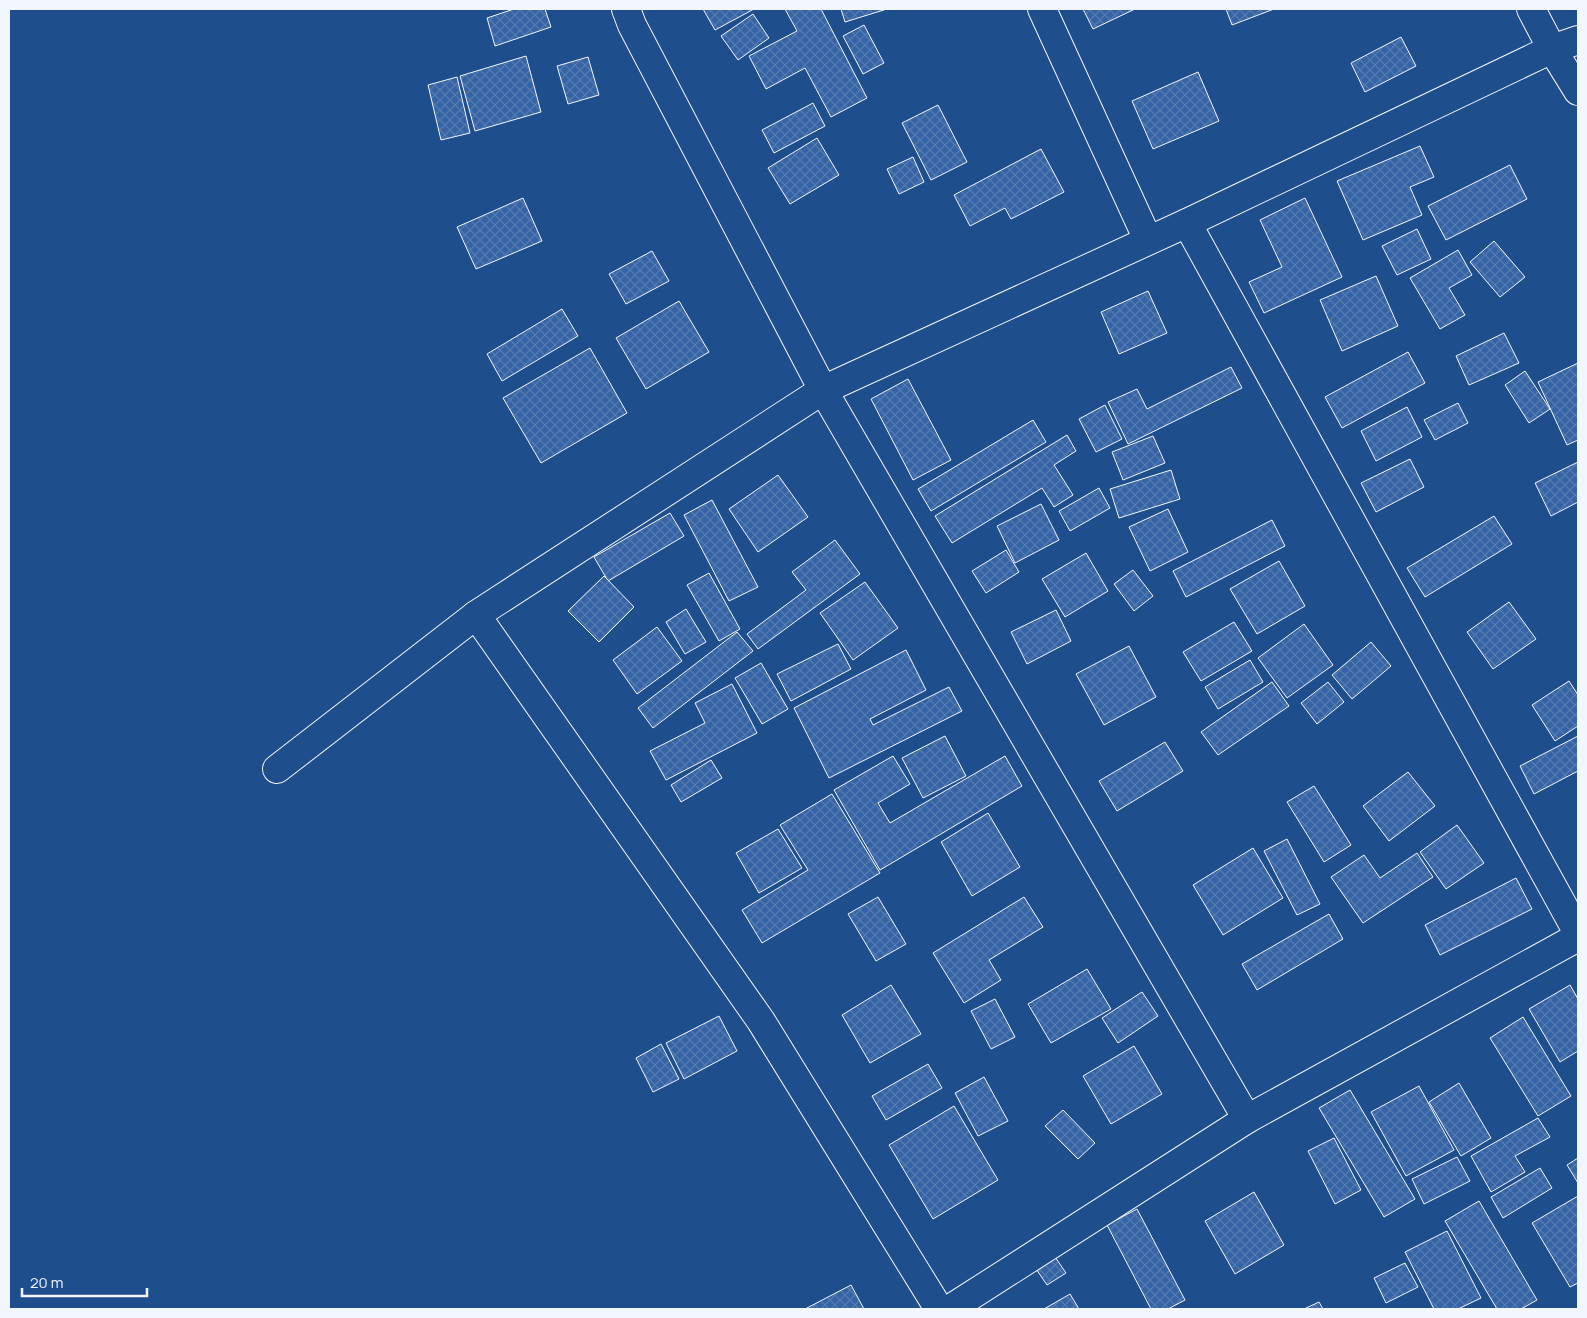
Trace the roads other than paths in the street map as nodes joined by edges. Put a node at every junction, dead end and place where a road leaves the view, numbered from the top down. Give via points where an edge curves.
1 (626, 9) edge
2 (1042, 9) edge
3 (1531, 9) edge
4 (1578, 40) edge
5 (1552, 49) junction
6 (1578, 91) edge
7 (1187, 223) junction
8 (1148, 240) junction
9 (823, 390) junction
10 (476, 615) junction
11 (278, 769) dead end
12 (1578, 933) edge
13 (1578, 938) edge
14 (1247, 1119) junction
15 (939, 1309) edge
16 (950, 1309) edge

1 - 9 street
2 - 8 street
3 - 5 street
4 - 5 street
5 - 6 street
5 - 7 street
7 - 8 street
7 - 12 street
8 - 9 street
9 - 10 street
9 - 14 street
10 - 11 street
10 - 15 street via 761,1021
13 - 14 street
14 - 16 street

